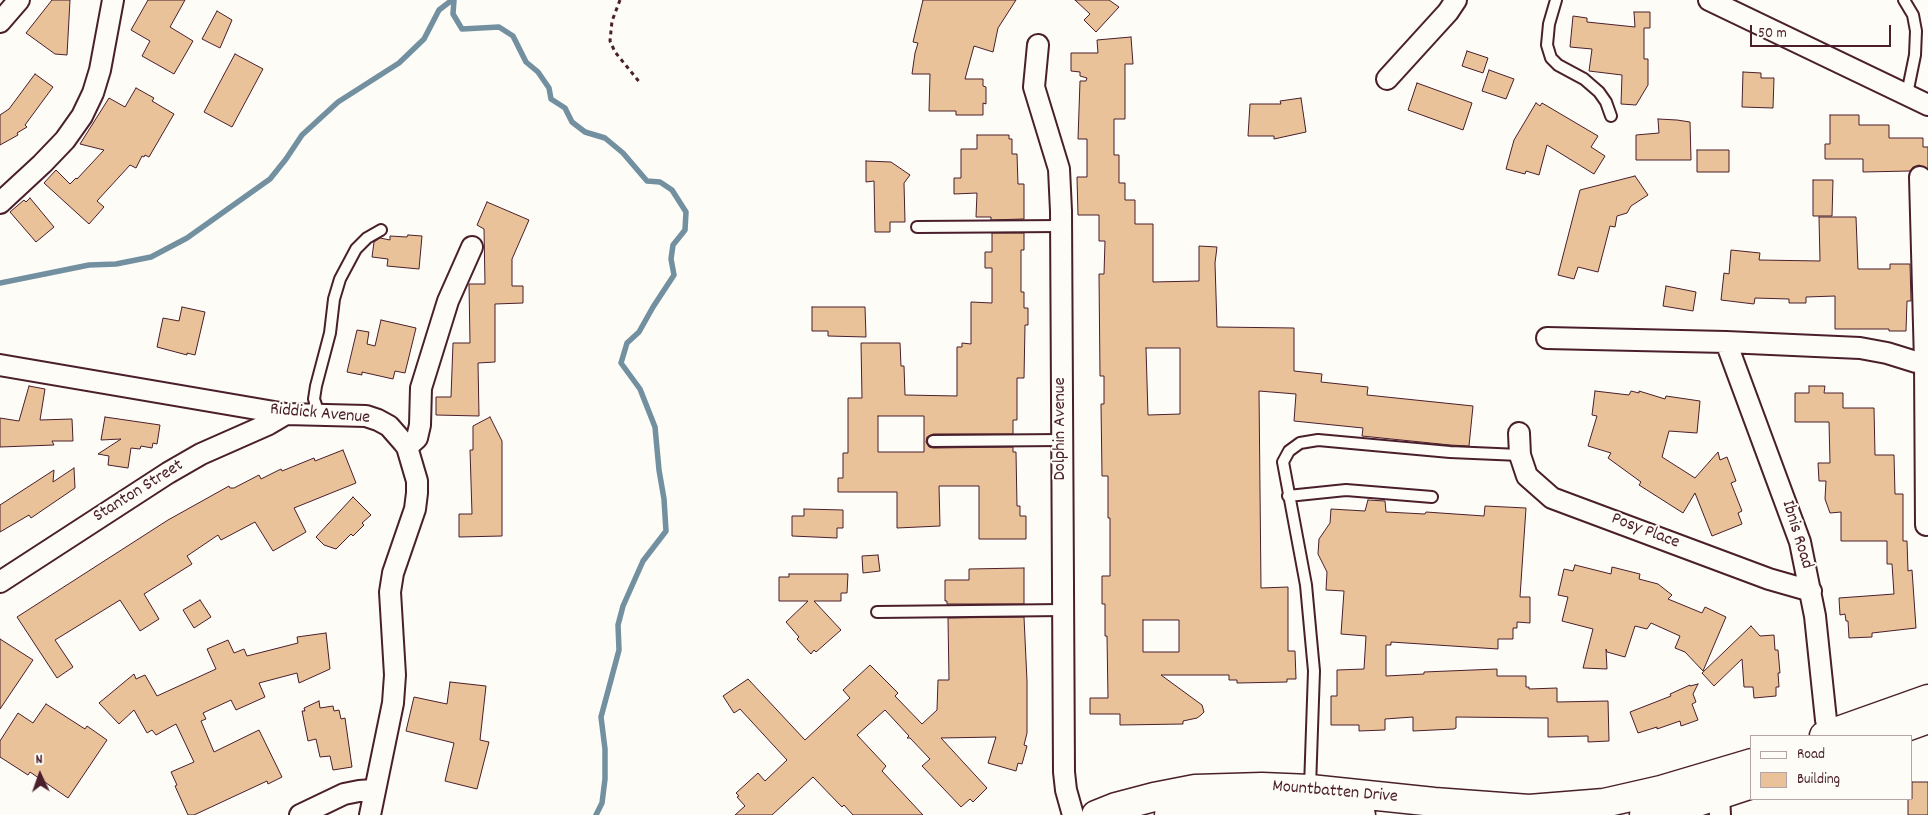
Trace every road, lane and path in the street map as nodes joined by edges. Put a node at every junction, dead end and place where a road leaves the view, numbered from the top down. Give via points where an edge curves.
1 (19, 0) edge
2 (113, 0) edge
3 (620, 0) edge
4 (1456, 0) edge
5 (1556, 0) edge
6 (1709, 0) edge
7 (1904, 0) edge
8 (0, 22) edge
9 (1038, 45) dead end
10 (1387, 79) dead end
11 (641, 84) dead end
12 (1907, 94) junction
13 (1928, 105) edge
14 (1611, 116) dead end
15 (1920, 177) dead end
16 (0, 203) edge
17 (1061, 226) junction
18 (918, 227) dead end
19 (381, 230) dead end
20 (472, 247) dead end
21 (1547, 338) dead end
22 (1726, 342) junction
23 (1925, 362) junction
24 (0, 365) edge
25 (286, 414) junction
26 (319, 414) junction
27 (1519, 433) dead end
28 (1062, 440) junction
29 (933, 441) dead end
30 (407, 448) junction
31 (1520, 456) junction
32 (1288, 496) junction
33 (1432, 497) dead end
34 (1926, 525) dead end
35 (0, 582) edge
36 (1811, 590) junction
37 (1063, 610) junction
38 (877, 612) dead end
39 (1928, 699) edge
40 (1928, 719) edge
41 (1829, 735) edge
42 (1884, 735) edge
43 (1750, 764) edge
44 (1750, 785) edge
45 (1310, 788) junction
46 (373, 790) junction
47 (1720, 805) edge
48 (1657, 814) edge
49 (300, 815) edge
50 (370, 815) edge
51 (1073, 815) edge
52 (1096, 815) edge
53 (1169, 815) edge
54 (1362, 815) edge

1 - 8 street
2 - 16 street via 100,70 82,116 54,152
3 - 11 path via 612,21 610,42
4 - 10 street
5 - 14 lane via 1547,45 1551,58 1599,92
6 - 12 street
7 - 12 lane via 1913,15 1916,31 1915,56
9 - 17 street, Dolphin Avenue via 1034,86 1059,169
12 - 13 street
15 - 23 street
17 - 18 lane
17 - 28 street, Dolphin Avenue
19 - 26 lane via 356,249 340,279 316,386 314,399
20 - 30 street via 448,301 423,380 417,438
21 - 22 street
22 - 23 street via 1860,348
22 - 36 street, Ibnis Road via 1794,521
23 - 34 street
24 - 25 street, Riddick Avenue
25 - 26 street, Riddick Avenue
25 - 35 street, Stanton Street via 168,473
26 - 30 street, Riddick Avenue via 358,415 378,420 389,426
27 - 31 street, Posy Place
28 - 29 lane
28 - 37 street, Dolphin Avenue
30 - 46 street, Riddick Avenue via 417,481 417,493 390,592 395,675 393,703
31 - 32 lane via 1318,440 1300,443 1289,451 1283,462
31 - 36 street, Posy Place via 1527,476 1552,498 1769,579
32 - 33 lane via 1346,490
32 - 45 lane via 1306,585 1314,671
36 - 41 street, Ibnis Road
37 - 38 lane
37 - 51 street, Dolphin Avenue via 1064,772
39 - 41 main road
40 - 42 main road
43 - 45 main road, Mountbatten Drive via 1604,803 1529,808 1434,802
44 - 47 main road
45 - 52 main road, Mountbatten Drive via 1195,789 1154,797
46 - 49 street via 344,794
46 - 50 street, Riddick Avenue
47 - 48 main road
53 - 54 main road, Mountbatten Drive via 1220,807 1280,806

